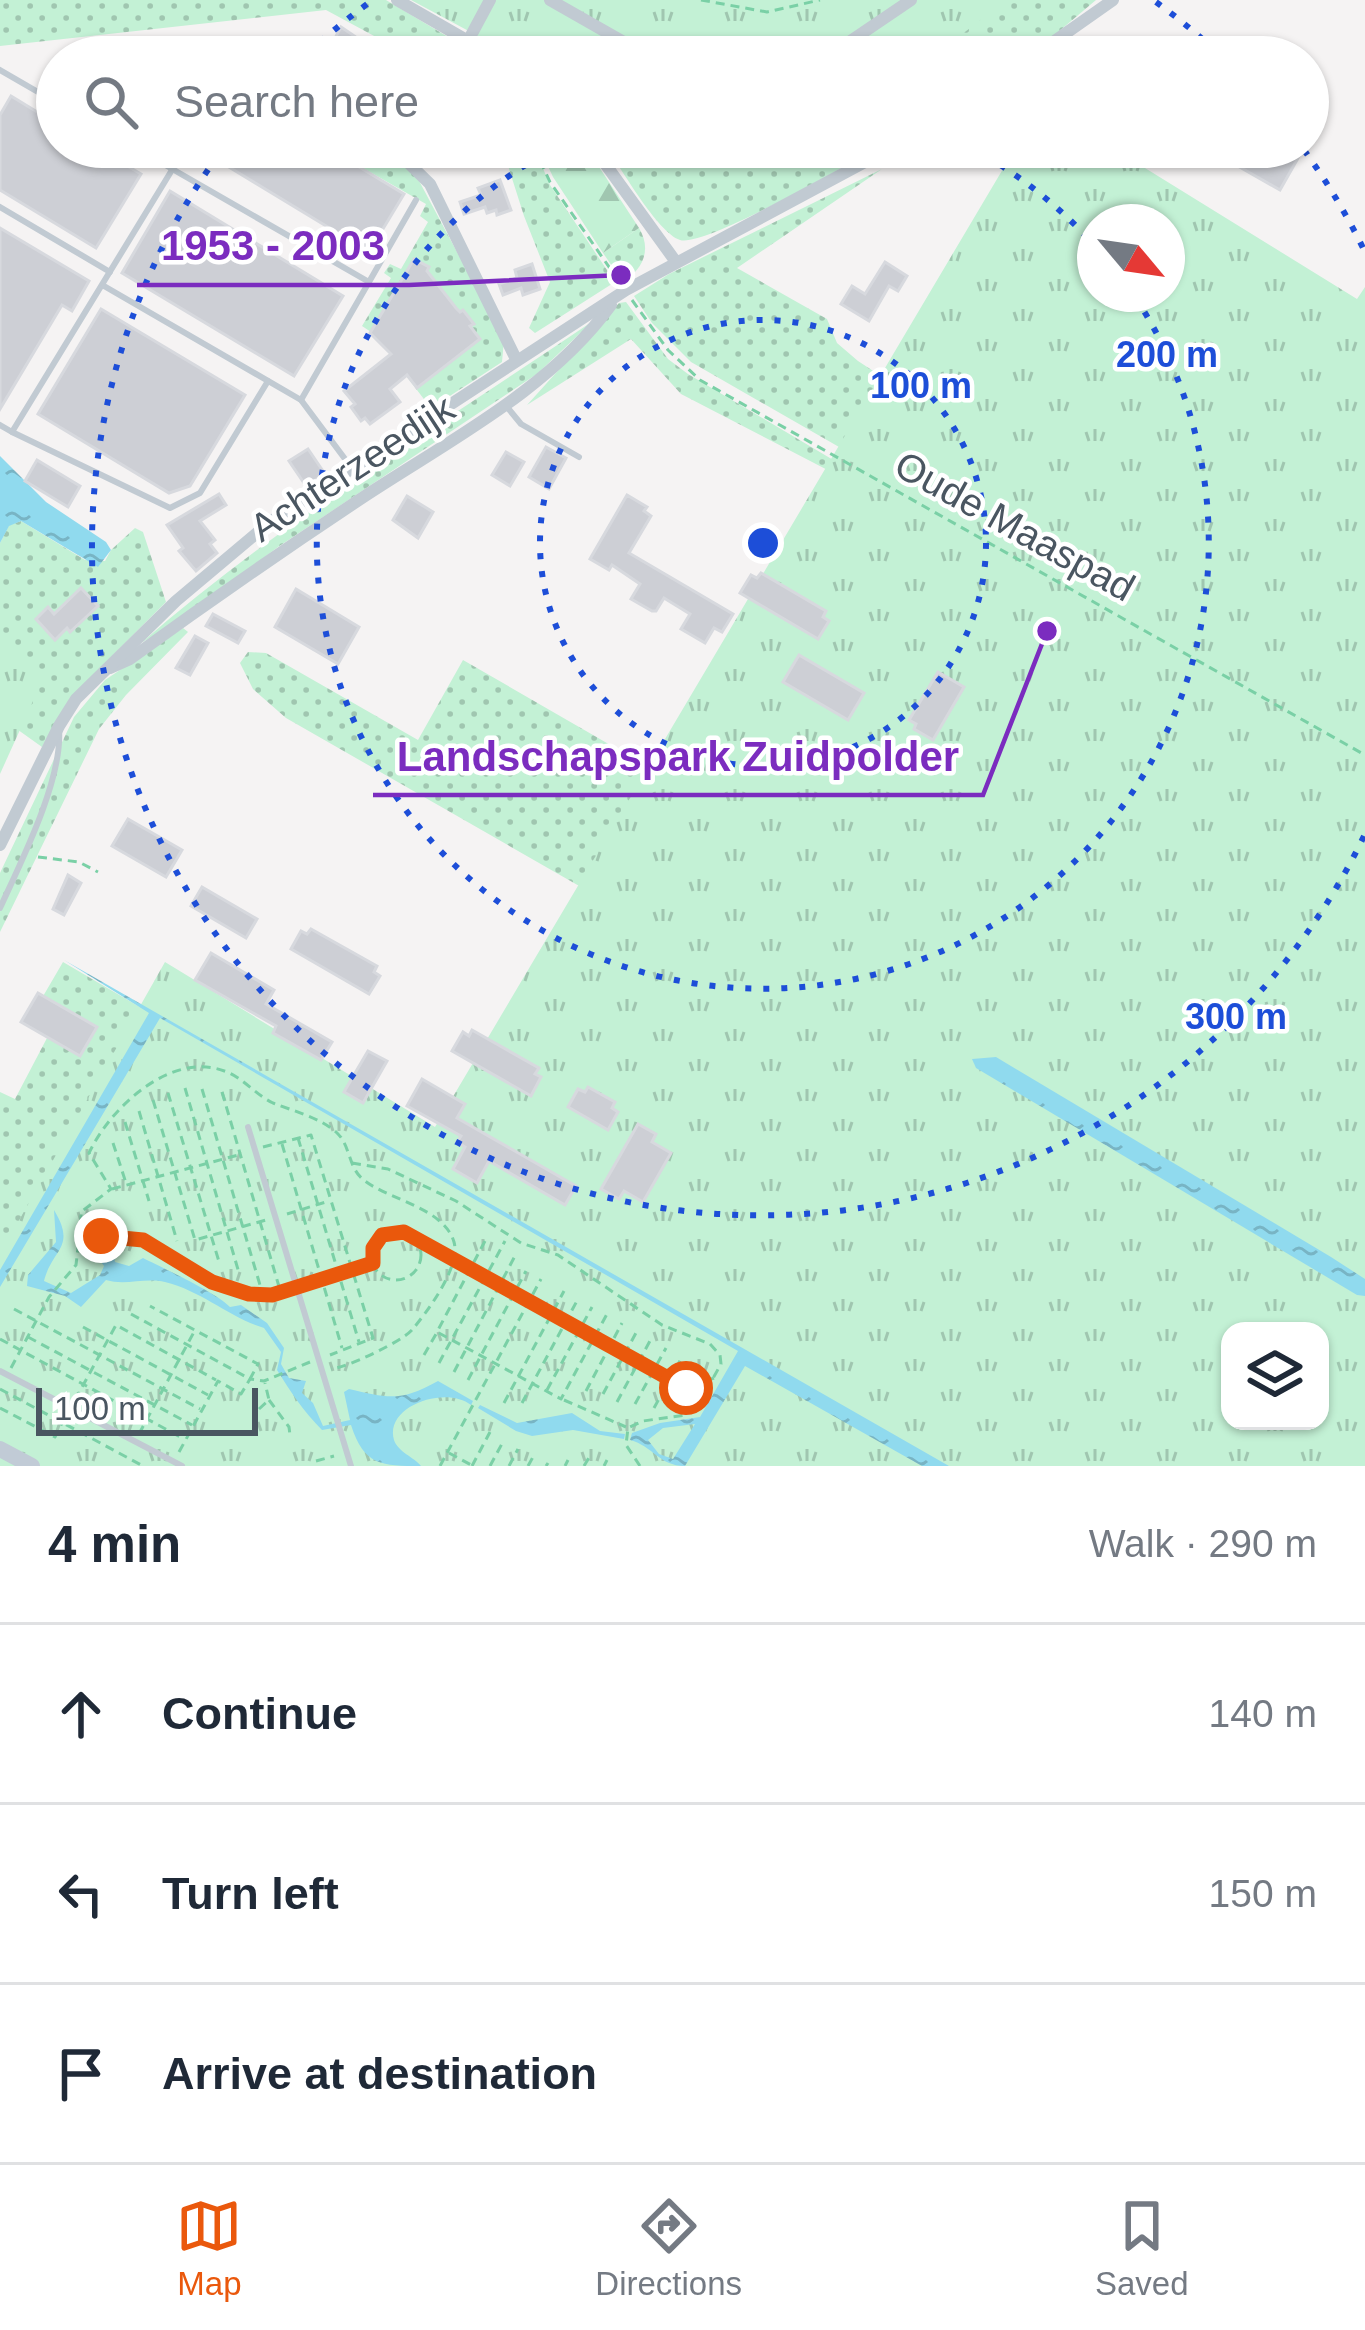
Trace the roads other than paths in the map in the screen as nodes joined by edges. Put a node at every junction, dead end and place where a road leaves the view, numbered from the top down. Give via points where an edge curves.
1 (398, 0) edge
2 (490, 0) edge
3 (550, 0) edge
4 (911, 0) edge
5 (1113, 0) edge
6 (459, 36) edge
7 (471, 36) edge
8 (613, 36) edge
9 (858, 36) edge
10 (1062, 36) edge
11 (0, 70) edge
12 (36, 91) edge
13 (170, 168) edge
14 (414, 168) edge
15 (608, 168) edge
16 (856, 168) edge
17 (173, 170) junction
18 (416, 200) dead end
19 (0, 207) edge
20 (676, 262) junction
21 (112, 273) junction
22 (370, 282) junction
23 (104, 286) junction
24 (621, 293) junction
25 (516, 359) junction
26 (268, 381) junction
27 (301, 400) junction
28 (505, 405) junction
29 (0, 425) edge
30 (12, 431) junction
31 (579, 457) dead end
32 (351, 467) junction
33 (103, 670) junction
34 (59, 726) junction
35 (0, 845) edge
36 (0, 908) edge
37 (248, 1127) dead end
38 (4, 1373) edge
39 (0, 1449) edge
40 (178, 1464) edge
41 (32, 1466) edge
42 (351, 1466) edge

1 - 6 street
2 - 7 street
3 - 8 street
4 - 9 street
5 - 10 street
11 - 12 lane
13 - 17 lane
14 - 25 street via 430,184
15 - 20 street
16 - 20 street, Achterzeedijk
17 - 21 lane
17 - 22 lane
18 - 22 lane
19 - 21 lane
20 - 24 street, Achterzeedijk
21 - 23 lane
22 - 27 lane
23 - 26 lane
23 - 30 lane
24 - 25 street, Achterzeedijk
24 - 28 street, Achterzeedijk
25 - 32 street, Achterzeedijk
26 - 27 lane
26 - 30 lane via 200,493 170,508
27 - 32 lane
28 - 31 lane via 521,424
28 - 33 street, Achterzeedijk
29 - 30 lane
32 - 33 street, Achterzeedijk via 225,558
33 - 34 street, Achterzeedijk
34 - 35 street, Achterzeedijk
34 - 36 lane via 61,748
37 - 42 lane
38 - 40 lane
39 - 41 main road

